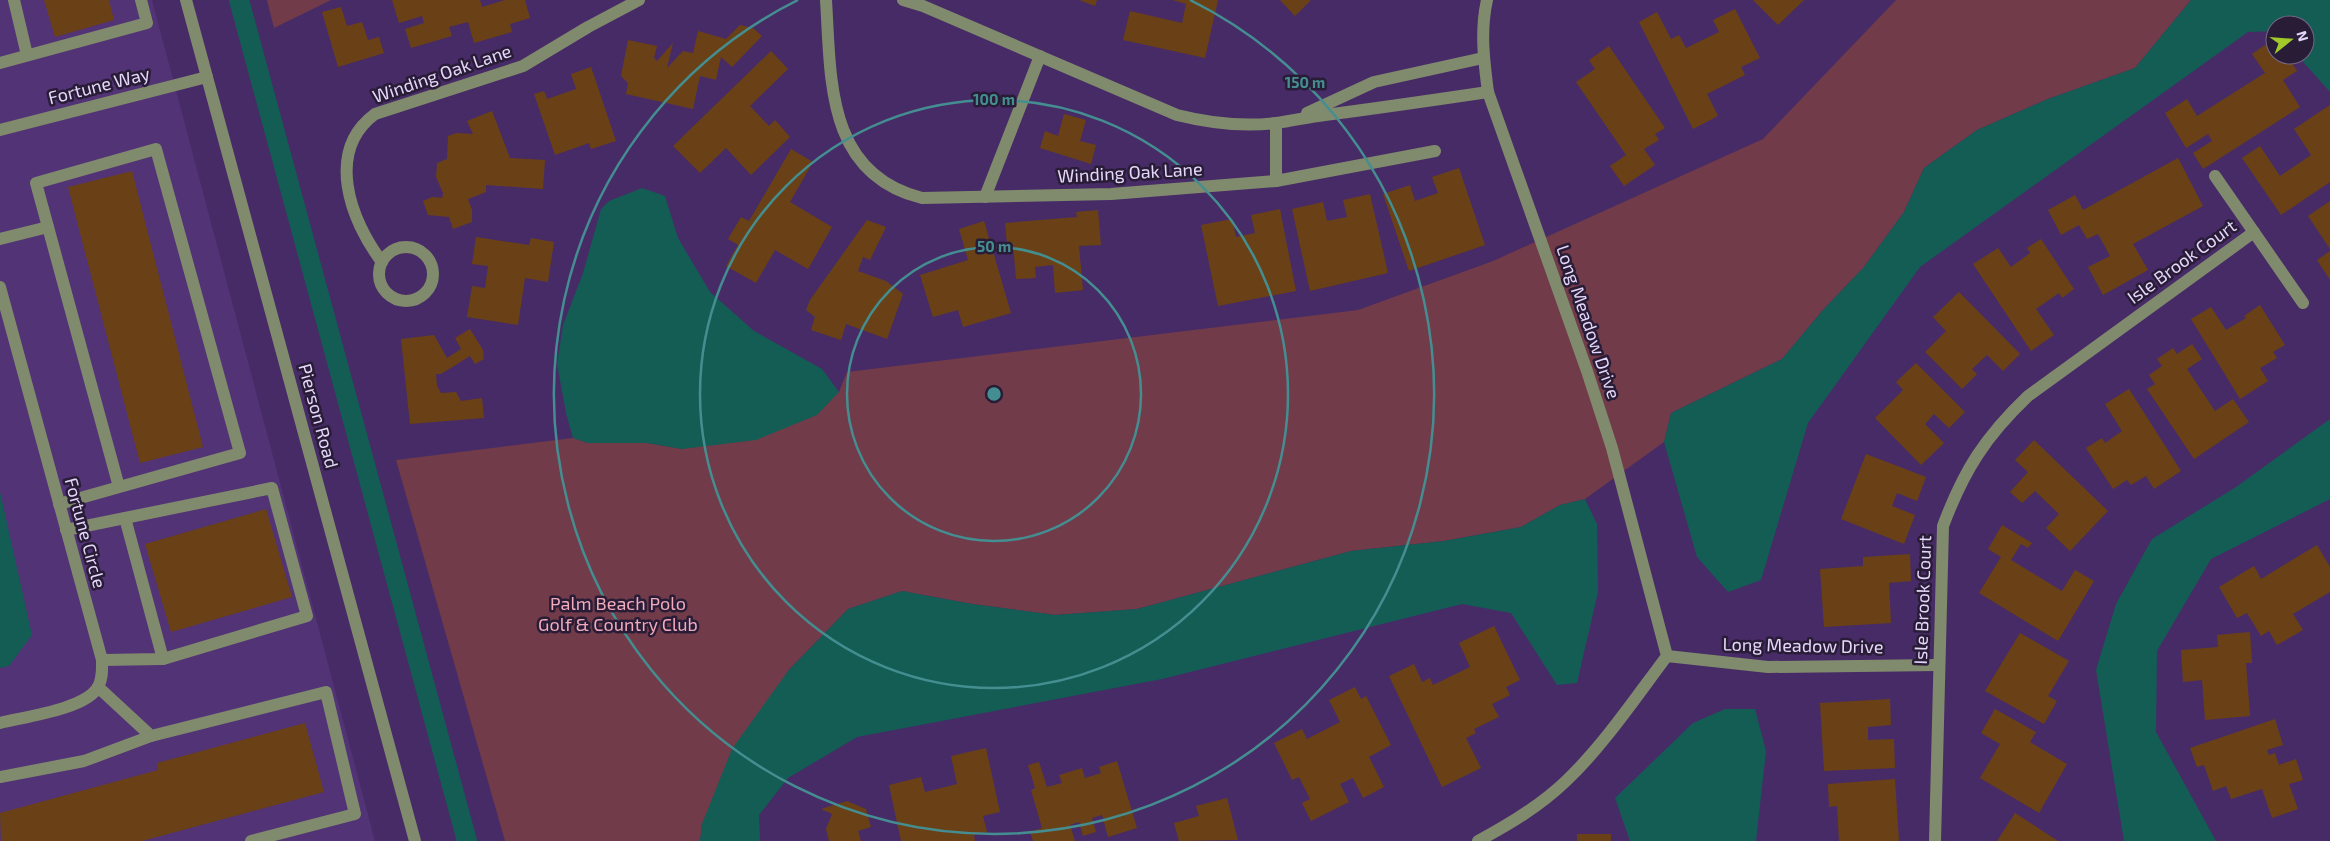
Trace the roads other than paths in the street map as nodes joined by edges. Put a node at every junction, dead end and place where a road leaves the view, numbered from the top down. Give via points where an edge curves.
1 (14, 0) edge
2 (141, 0) edge
3 (186, 0) edge
4 (639, 0) edge
5 (826, 0) edge
6 (903, 0) edge
7 (1487, 0) edge
8 (27, 55) junction
9 (1040, 56) junction
10 (1483, 58) junction
11 (0, 63) edge
12 (207, 77) junction
13 (1488, 92) junction
14 (1296, 118) junction
15 (1276, 123) junction
16 (0, 130) edge
17 (1435, 152) dead end
18 (2215, 176) dead end
19 (1276, 181) junction
20 (985, 196) junction
21 (48, 227) junction
22 (2254, 232) junction
23 (0, 239) edge
24 (382, 262) junction
25 (0, 286) edge
26 (2303, 303) dead end
27 (119, 487) junction
28 (59, 504) junction
29 (125, 518) junction
30 (66, 530) junction
31 (1667, 656) junction
32 (163, 659) junction
33 (102, 660) junction
34 (1938, 664) junction
35 (98, 687) junction
36 (0, 723) edge
37 (151, 736) junction
38 (0, 776) edge
39 (251, 841) edge
40 (415, 841) edge
41 (1478, 841) edge
42 (1935, 841) edge

1 - 8 street
2 - 8 street via 147,23
3 - 12 street, Pierson Road
4 - 24 street, Winding Oak Lane via 523,66 375,114 364,122 349,146 346,160 349,191 357,221
5 - 20 street, Winding Oak Lane via 830,62 839,118 848,143 859,160 884,183 922,198
6 - 9 street
7 - 10 street, Long Meadow Drive via 1483,17
8 - 11 street
9 - 15 street via 1177,115 1221,123
9 - 20 street
10 - 13 street, Long Meadow Drive
10 - 14 street via 1374,82
12 - 16 street, Fortune Way
12 - 40 street, Pierson Road
13 - 14 street
13 - 31 street, Long Meadow Drive via 1612,448
14 - 15 street
15 - 19 street
17 - 19 street, Winding Oak Lane
18 - 22 street, Isle Brook Court
19 - 20 street, Winding Oak Lane via 1112,194
21 - 23 street
21 - 27 street
21 - 27 street via 36,183 156,149 240,452
22 - 26 street, Isle Brook Court
22 - 34 street, Isle Brook Court via 2039,387 2003,420 1981,447 1955,493 1943,526
24 - 24 street via 380,281 392,298 413,301 430,288 433,267 420,250 399,248 389,252
25 - 28 street, Fortune Circle
27 - 28 street
28 - 30 street, Fortune Circle
29 - 30 street
29 - 32 street
29 - 32 street via 272,488 275,497 307,616
30 - 33 street, Fortune Circle
31 - 34 street, Long Meadow Drive via 1768,667
31 - 41 street via 1566,781 1533,809
32 - 33 street
33 - 35 street, Fortune Circle via 103,673
34 - 42 street, Isle Brook Court
35 - 36 street via 89,698 76,704
35 - 37 street
37 - 38 street via 84,760
37 - 39 street via 326,692 355,814

